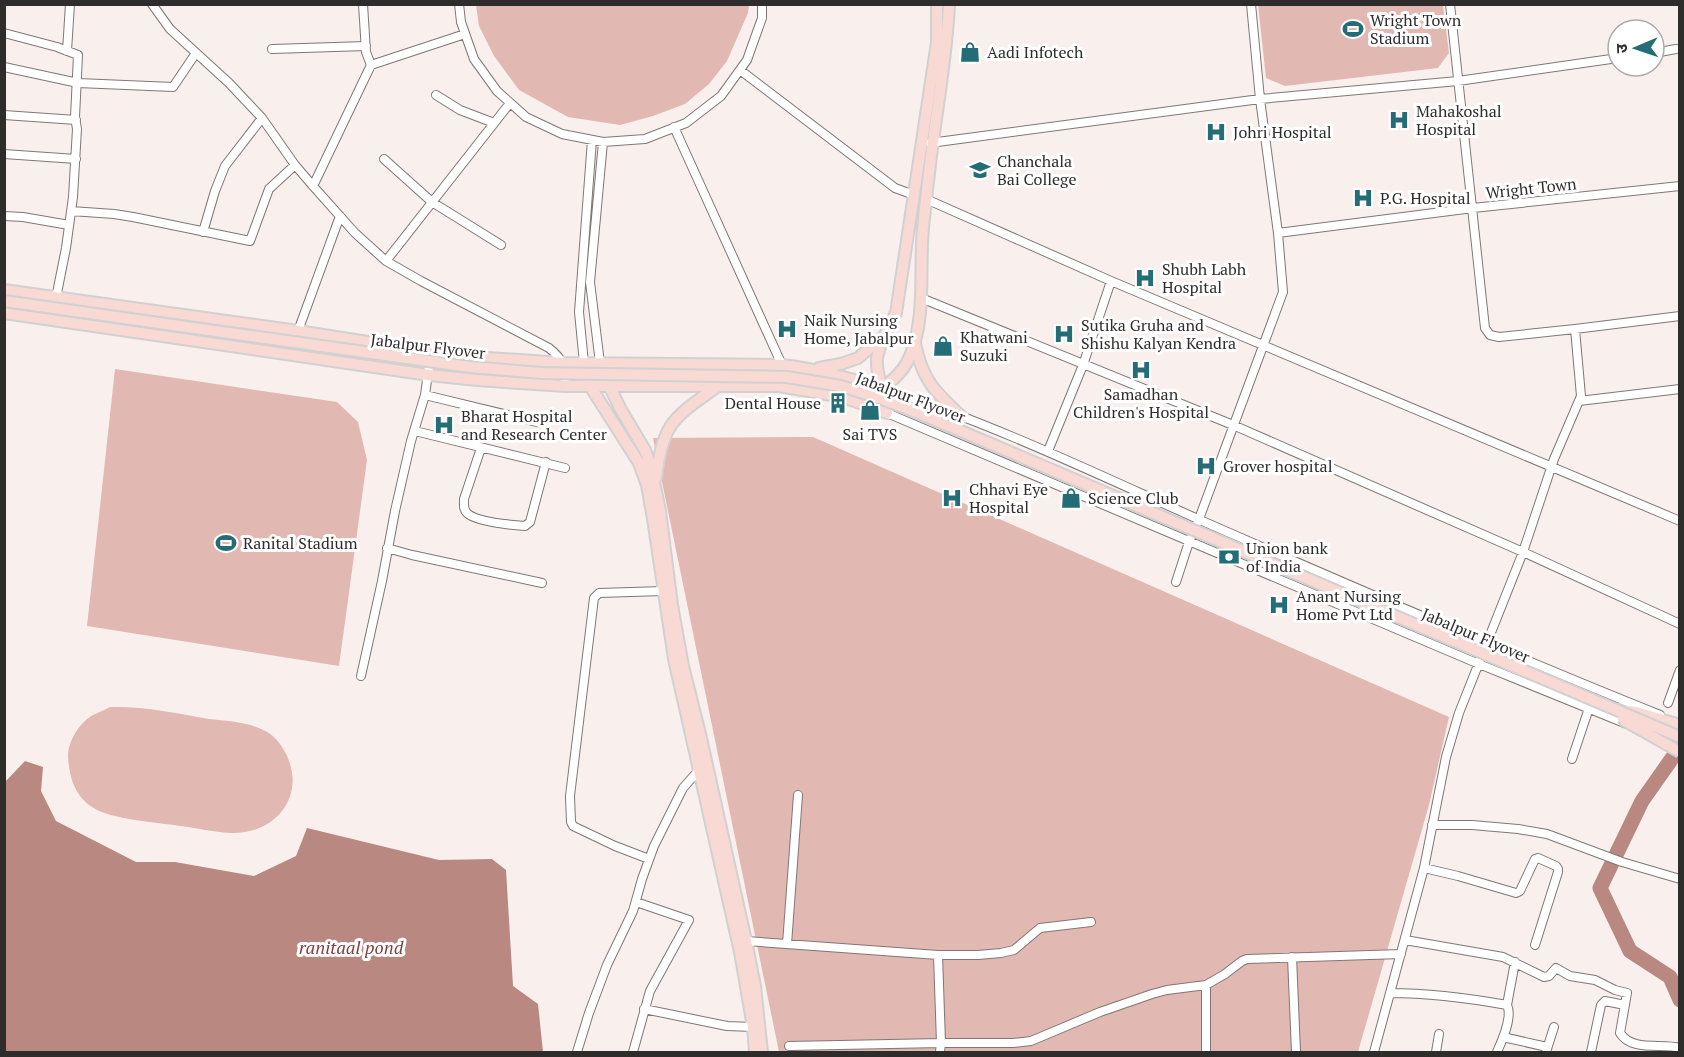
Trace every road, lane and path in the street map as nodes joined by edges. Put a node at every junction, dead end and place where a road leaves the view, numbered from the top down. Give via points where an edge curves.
1 (70, 4) edge
2 (152, 4) edge
3 (363, 4) edge
4 (459, 4) edge
5 (762, 4) edge
6 (938, 4) edge
7 (949, 4) edge
8 (1251, 4) edge
9 (1450, 4) edge
10 (4, 33) edge
11 (465, 34) junction
12 (366, 46) junction
13 (272, 49) dead end
14 (1676, 50) dead end
15 (66, 51) junction
16 (1666, 51) edge
17 (196, 53) junction
18 (1606, 60) edge
19 (371, 65) junction
20 (4, 67) edge
21 (740, 69) junction
22 (1458, 81) junction
23 (78, 83) junction
24 (436, 95) dead end
25 (1260, 99) junction
26 (510, 103) junction
27 (4, 115) edge
28 (262, 118) junction
29 (76, 120) junction
30 (494, 123) junction
31 (674, 127) junction
32 (592, 141) junction
33 (603, 142) junction
34 (927, 143) junction
35 (4, 154) edge
36 (76, 159) junction
37 (384, 159) dead end
38 (295, 165) junction
39 (313, 186) junction
40 (1680, 186) edge
41 (914, 195) junction
42 (926, 199) junction
43 (432, 202) junction
44 (1473, 208) junction
45 (71, 211) junction
46 (4, 216) edge
47 (340, 216) junction
48 (69, 225) junction
49 (203, 232) junction
50 (1278, 233) junction
51 (501, 244) dead end
52 (386, 261) junction
53 (1111, 281) junction
54 (4, 290) edge
55 (56, 298) junction
56 (921, 298) junction
57 (4, 301) edge
58 (121, 307) junction
59 (4, 313) edge
60 (1680, 316) edge
61 (117, 329) junction
62 (1575, 329) junction
63 (298, 331) junction
64 (884, 336) junction
65 (915, 340) junction
66 (1263, 344) junction
67 (431, 352) junction
68 (564, 363) junction
69 (584, 363) junction
70 (600, 363) junction
71 (782, 365) junction
72 (1083, 365) junction
73 (813, 369) junction
74 (429, 375) junction
75 (565, 386) junction
76 (590, 386) junction
77 (609, 386) junction
78 (718, 386) junction
79 (882, 388) junction
80 (1680, 389) edge
81 (425, 395) junction
82 (1579, 401) junction
83 (857, 402) junction
84 (887, 413) junction
85 (962, 417) junction
86 (541, 423) dead end
87 (1233, 425) junction
88 (415, 431) junction
89 (481, 448) junction
90 (1048, 451) junction
91 (546, 462) junction
92 (1552, 466) junction
93 (566, 468) dead end
94 (655, 485) junction
95 (1199, 519) junction
96 (1680, 521) edge
97 (1189, 542) junction
98 (387, 548) junction
99 (1522, 552) junction
100 (1176, 582) dead end
101 (542, 583) dead end
102 (663, 591) junction
103 (1680, 624) edge
104 (1486, 645) junction
105 (1479, 664) junction
106 (1680, 670) edge
107 (361, 676) dead end
108 (1668, 703) dead end
109 (1589, 708) junction
110 (1618, 711) junction
111 (1677, 722) edge
112 (1680, 737) edge
113 (1680, 746) edge
114 (1680, 752) edge
115 (1572, 759) dead end
116 (699, 770) junction
117 (798, 795) dead end
118 (1432, 825) junction
119 (649, 859) junction
120 (1424, 868) junction
121 (1680, 879) edge
122 (636, 902) junction
123 (1090, 922) dead end
124 (746, 940) junction
125 (1405, 940) junction
126 (787, 944) junction
127 (1536, 945) dead end
128 (1401, 954) junction
129 (938, 955) junction
130 (1292, 957) junction
131 (1515, 962) junction
132 (1206, 985) junction
133 (1390, 993) junction
134 (1507, 1005) junction
135 (1625, 1005) junction
136 (644, 1009) junction
137 (753, 1027) junction
138 (1554, 1027) dead end
139 (1439, 1034) dead end
140 (1503, 1036) junction
141 (1031, 1041) junction
142 (940, 1042) junction
143 (789, 1046) dead end
144 (1680, 1048) edge
145 (1547, 1050) edge
146 (577, 1053) edge
147 (633, 1053) edge
148 (755, 1053) edge
149 (762, 1053) edge
150 (940, 1053) edge
151 (1032, 1053) edge
152 (1206, 1053) edge
153 (1296, 1053) edge
154 (1374, 1053) edge
155 (1436, 1053) edge
156 (1497, 1053) edge
157 (1591, 1053) edge

1 - 15 street
2 - 17 street via 170,29
3 - 12 street
4 - 11 street
5 - 21 street via 762,18
6 - 34 main road
7 - 34 main road via 947,42
8 - 25 street
9 - 22 street
10 - 15 street
11 - 19 street
11 - 26 street via 474,59
12 - 13 street
12 - 19 street
14 - 16 street
15 - 23 street via 78,55
17 - 23 street via 173,87
17 - 28 street
18 - 22 street
19 - 39 street
20 - 23 street
21 - 31 street via 721,96 686,123
21 - 41 street via 895,188
22 - 25 street
22 - 44 street
23 - 29 street
24 - 30 street via 460,110
25 - 34 street
25 - 50 street
26 - 30 street
26 - 32 street via 526,117 562,134
27 - 29 street
28 - 38 street
28 - 49 street via 225,166
29 - 36 street
30 - 43 street
31 - 33 street via 645,139
31 - 71 street
32 - 33 street
32 - 69 street via 579,312
33 - 70 street via 590,282
34 - 41 main road
34 - 42 main road
35 - 36 street
36 - 45 street
37 - 43 street
38 - 39 street
38 - 49 street via 269,189 250,241
39 - 47 street
40 - 44 street, Wright Town
41 - 64 main road via 896,313
42 - 53 street
42 - 56 main road
43 - 51 street
43 - 52 street
44 - 50 street, Wright Town
44 - 62 street via 1485,328 1490,336
45 - 48 street
45 - 49 street via 114,214
46 - 48 street
47 - 52 street
47 - 63 street
48 - 55 street
50 - 66 street via 1283,292
52 - 68 street via 549,348
53 - 66 street
53 - 72 street
54 - 55 main road
55 - 58 main road
56 - 65 main road
56 - 72 street
57 - 110 main road, Jabalpur Flyover, bridge via 470,367 542,373 787,377 841,386 916,412
58 - 61 main road
58 - 63 main road
59 - 61 main road
60 - 62 street
61 - 74 main road
62 - 82 street
63 - 67 main road
64 - 73 main road via 858,358
64 - 79 main road via 877,358
65 - 79 main road via 904,369
65 - 85 main road via 927,381
66 - 87 street
66 - 92 street
67 - 68 main road
67 - 74 street
68 - 69 main road
68 - 75 street
69 - 70 main road
69 - 76 main road
70 - 71 main road
70 - 77 main road
71 - 73 main road
72 - 87 street
72 - 90 street
73 - 79 main road
74 - 75 main road
74 - 81 street
75 - 76 main road
76 - 77 main road
76 - 102 main road via 639,462 647,485
77 - 78 main road
77 - 94 main road via 645,450
78 - 83 main road via 779,386
78 - 94 main road via 670,427 658,455
79 - 83 main road
79 - 84 main road
79 - 85 street
80 - 82 street
81 - 86 street
81 - 88 street
82 - 92 street
83 - 84 main road
84 - 97 street
85 - 90 street
87 - 95 street
87 - 99 street
88 - 89 street
88 - 98 street
89 - 91 street
89 - 91 street via 464,506 477,519 525,526 531,522
90 - 95 street
91 - 93 street
92 - 96 street
92 - 99 street
94 - 124 main road via 683,666
95 - 97 street
95 - 104 street
97 - 100 street
97 - 105 street
98 - 101 street
98 - 107 street
99 - 103 street
99 - 104 street
102 - 116 main road
102 - 119 street via 600,593 594,598 570,796 573,826
104 - 105 street
104 - 111 street
105 - 109 street
105 - 118 street via 1452,735
106 - 108 street
109 - 113 street, bridge
109 - 115 street
110 - 111 main road, bridge
110 - 112 main road, Jabalpur Flyover, bridge
110 - 114 main road, bridge via 1625,721
116 - 119 street via 683,788
116 - 137 main road
117 - 126 street
118 - 120 street
118 - 121 street via 1547,834
119 - 122 street
120 - 125 street
120 - 127 street via 1516,893 1535,859 1556,866 1558,872
122 - 136 street via 689,920
122 - 146 street via 607,965
123 - 129 street via 1040,928 1014,950 1001,953
124 - 126 street
124 - 149 main road
125 - 128 street
125 - 131 street
126 - 129 street
128 - 130 street
128 - 133 street
129 - 142 street
130 - 132 street via 1247,959
130 - 153 street
131 - 134 street
131 - 135 street via 1544,977 1556,968 1570,976 1602,982 1626,992
132 - 141 street via 1152,994
132 - 152 street
133 - 134 street via 1428,993
133 - 154 street
134 - 140 street via 1510,1012
135 - 144 street via 1620,1033 1624,1039 1653,1047
135 - 157 street via 1605,1001 1601,1005
136 - 137 street via 727,1026
136 - 147 street
137 - 148 main road
138 - 145 street
139 - 155 street
140 - 145 street
140 - 156 street
141 - 142 street
141 - 151 street
142 - 143 street
142 - 150 street

